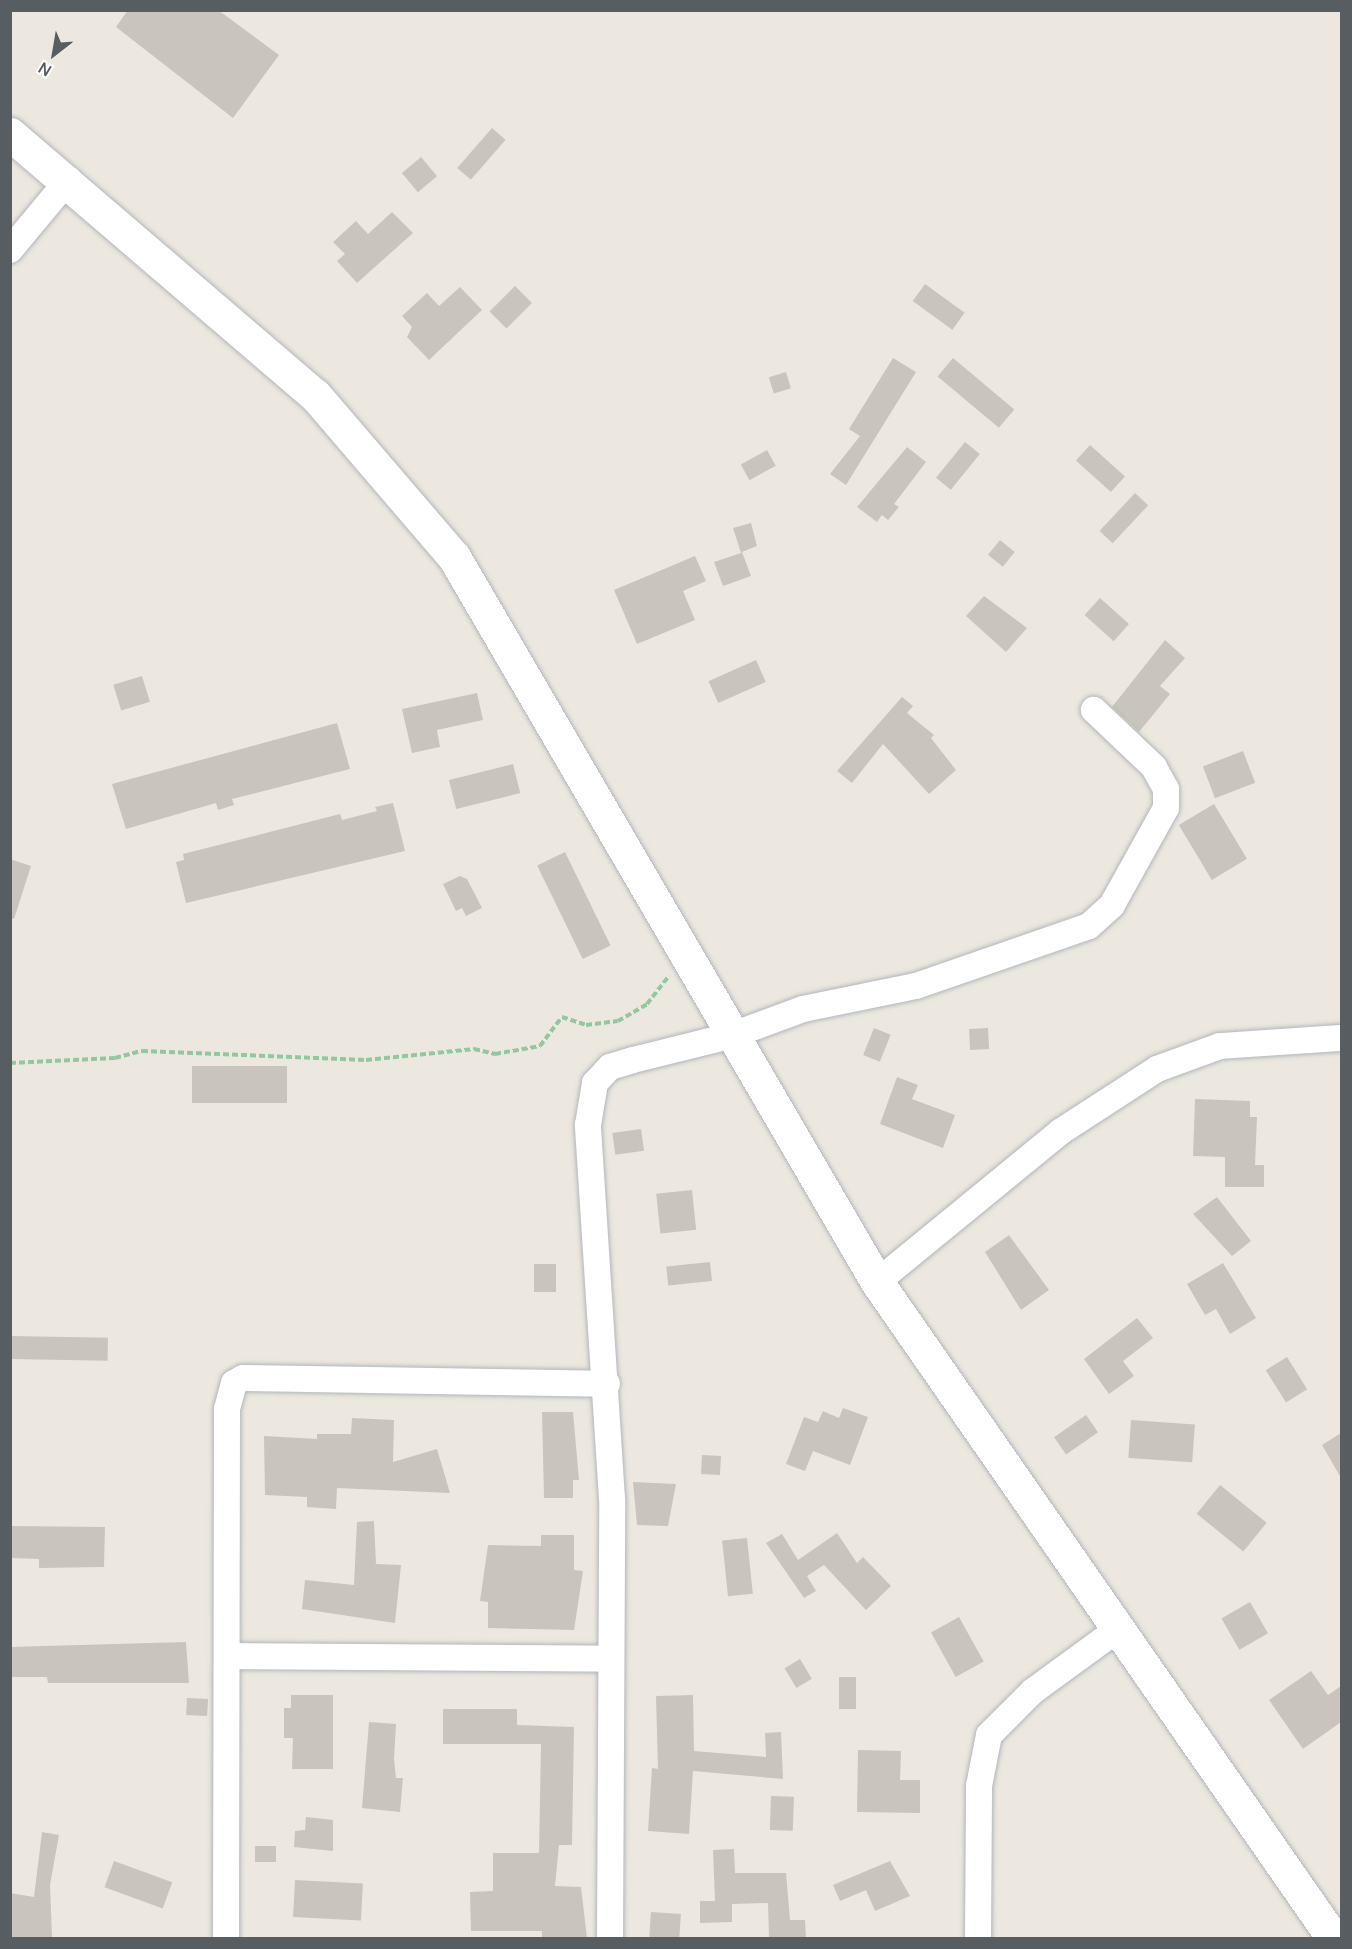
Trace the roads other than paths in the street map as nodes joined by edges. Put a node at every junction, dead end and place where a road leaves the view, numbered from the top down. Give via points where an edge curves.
1 (10, 134) edge
2 (69, 179) junction
3 (10, 250) edge
4 (1094, 710) dead end
5 (730, 1036) junction
6 (1341, 1038) edge
7 (877, 1282) junction
8 (607, 1384) junction
9 (1118, 1629) junction
10 (228, 1656) junction
11 (610, 1659) junction
12 (226, 1938) edge
13 (610, 1938) edge
14 (978, 1938) edge
15 (1333, 1938) edge

1 - 2 street
2 - 3 street
2 - 5 street via 315,395 454,557 565,741
4 - 5 street via 1141,751 1166,789 1159,825 1101,915 1089,926 916,986 803,1009
5 - 7 street
5 - 8 street via 610,1067 591,1091 588,1125
6 - 7 street via 1220,1046 1157,1069 1060,1132
7 - 9 street
8 - 10 street via 243,1378 234,1383 227,1409
8 - 11 street
9 - 14 street via 1033,1691 989,1735 979,1786
9 - 15 street
10 - 11 street
10 - 12 street
11 - 13 street

